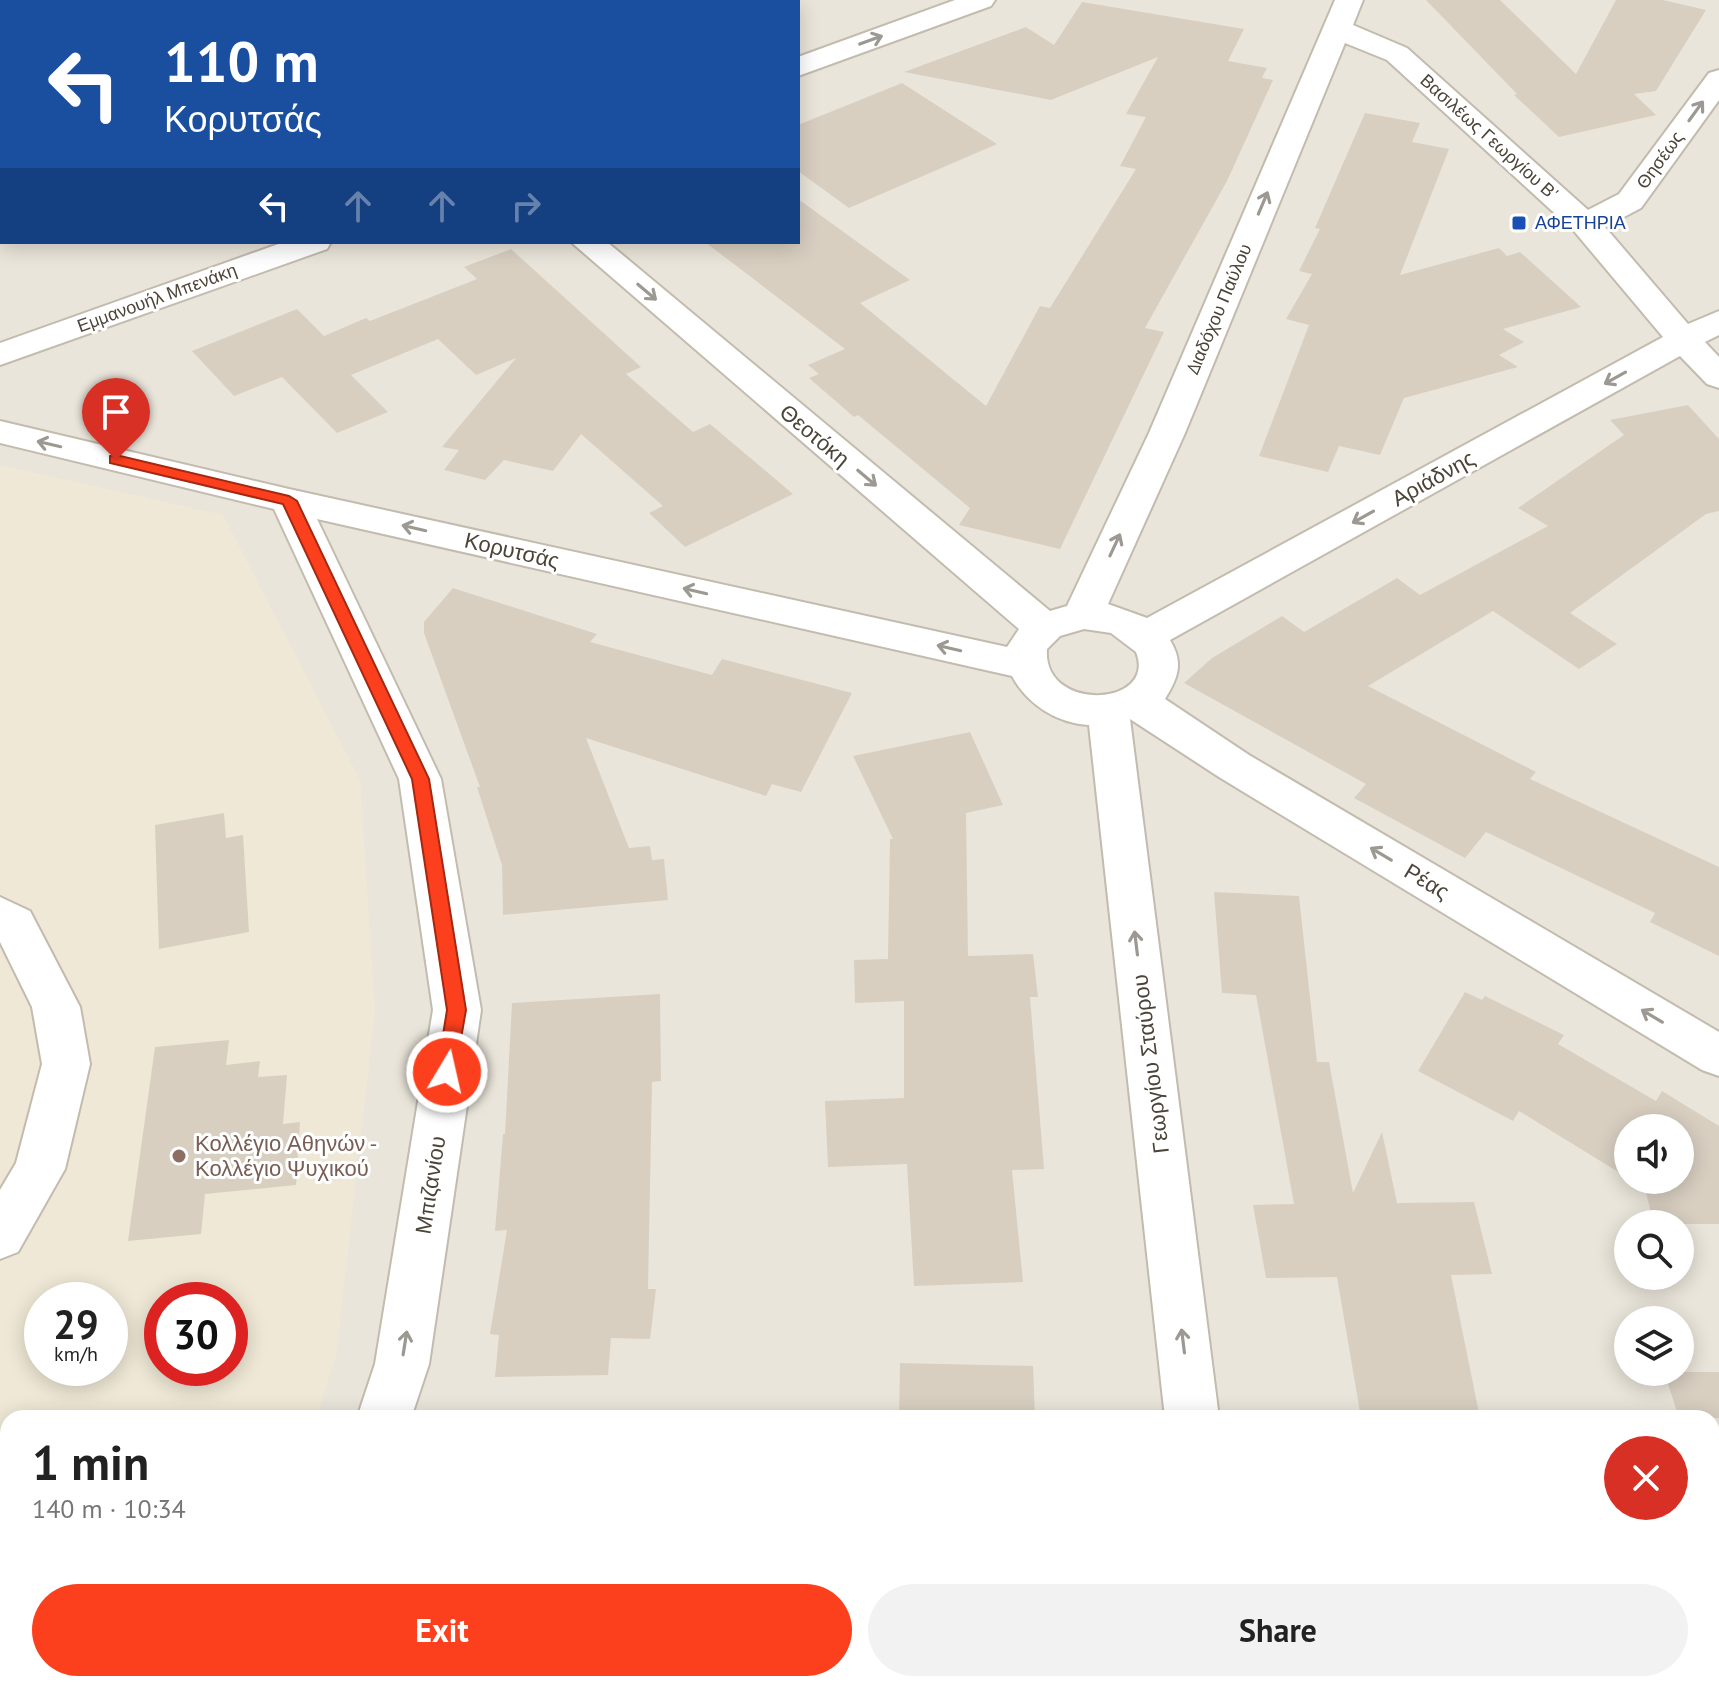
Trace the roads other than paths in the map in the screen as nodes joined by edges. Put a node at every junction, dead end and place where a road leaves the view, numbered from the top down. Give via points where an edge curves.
1 (981, 0) edge
2 (1343, 14) edge
3 (800, 66) edge
4 (1719, 79) edge
5 (1585, 224) junction
6 (309, 244) edge
7 (589, 244) edge
8 (1719, 321) edge
9 (1684, 340) junction
10 (0, 355) edge
11 (1719, 377) edge
12 (0, 432) edge
13 (289, 501) junction
14 (1083, 615) junction
15 (1043, 627) junction
16 (1146, 636) junction
17 (1025, 665) junction
18 (1123, 705) junction
19 (0, 915) edge
20 (1719, 1056) edge
21 (0, 1236) edge
22 (387, 1410) edge
23 (1191, 1410) edge

3 -> 1 street
2 - 5 street, Βασιλέως Γεωργίου Β' via 1397,54
14 -> 2 street, Διαδόχου Παύλου via 1167,433
5 -> 4 street, Θησέως via 1630,201
5 - 9 street, Βασιλέως Γεωργίου Β'
6 - 10 street, Εμμανουήλ Μπενάκη
7 -> 15 street, Θεοτόκη
8 - 9 street, Αριάδνης
9 - 11 street, Βασιλέως Γεωργίου Β'
9 -> 16 street, Αριάδνης
13 -> 12 street, Κορυτσάς
17 -> 13 street, Κορυτσάς
22 -> 13 street, Μπιζανίου via 402,1364 457,1010 420,779
14 - 15 street
14 - 16 street via 1126,623
15 - 17 street via 1032,638
16 - 18 street via 1157,650 1160,669 1154,687
17 - 18 street via 1029,677 1053,699 1070,706
20 -> 18 street, Ρέας
23 -> 18 street, Γεωργίου Σταύρου
19 - 21 street via 14,924 56,1007 66,1064 40,1169

